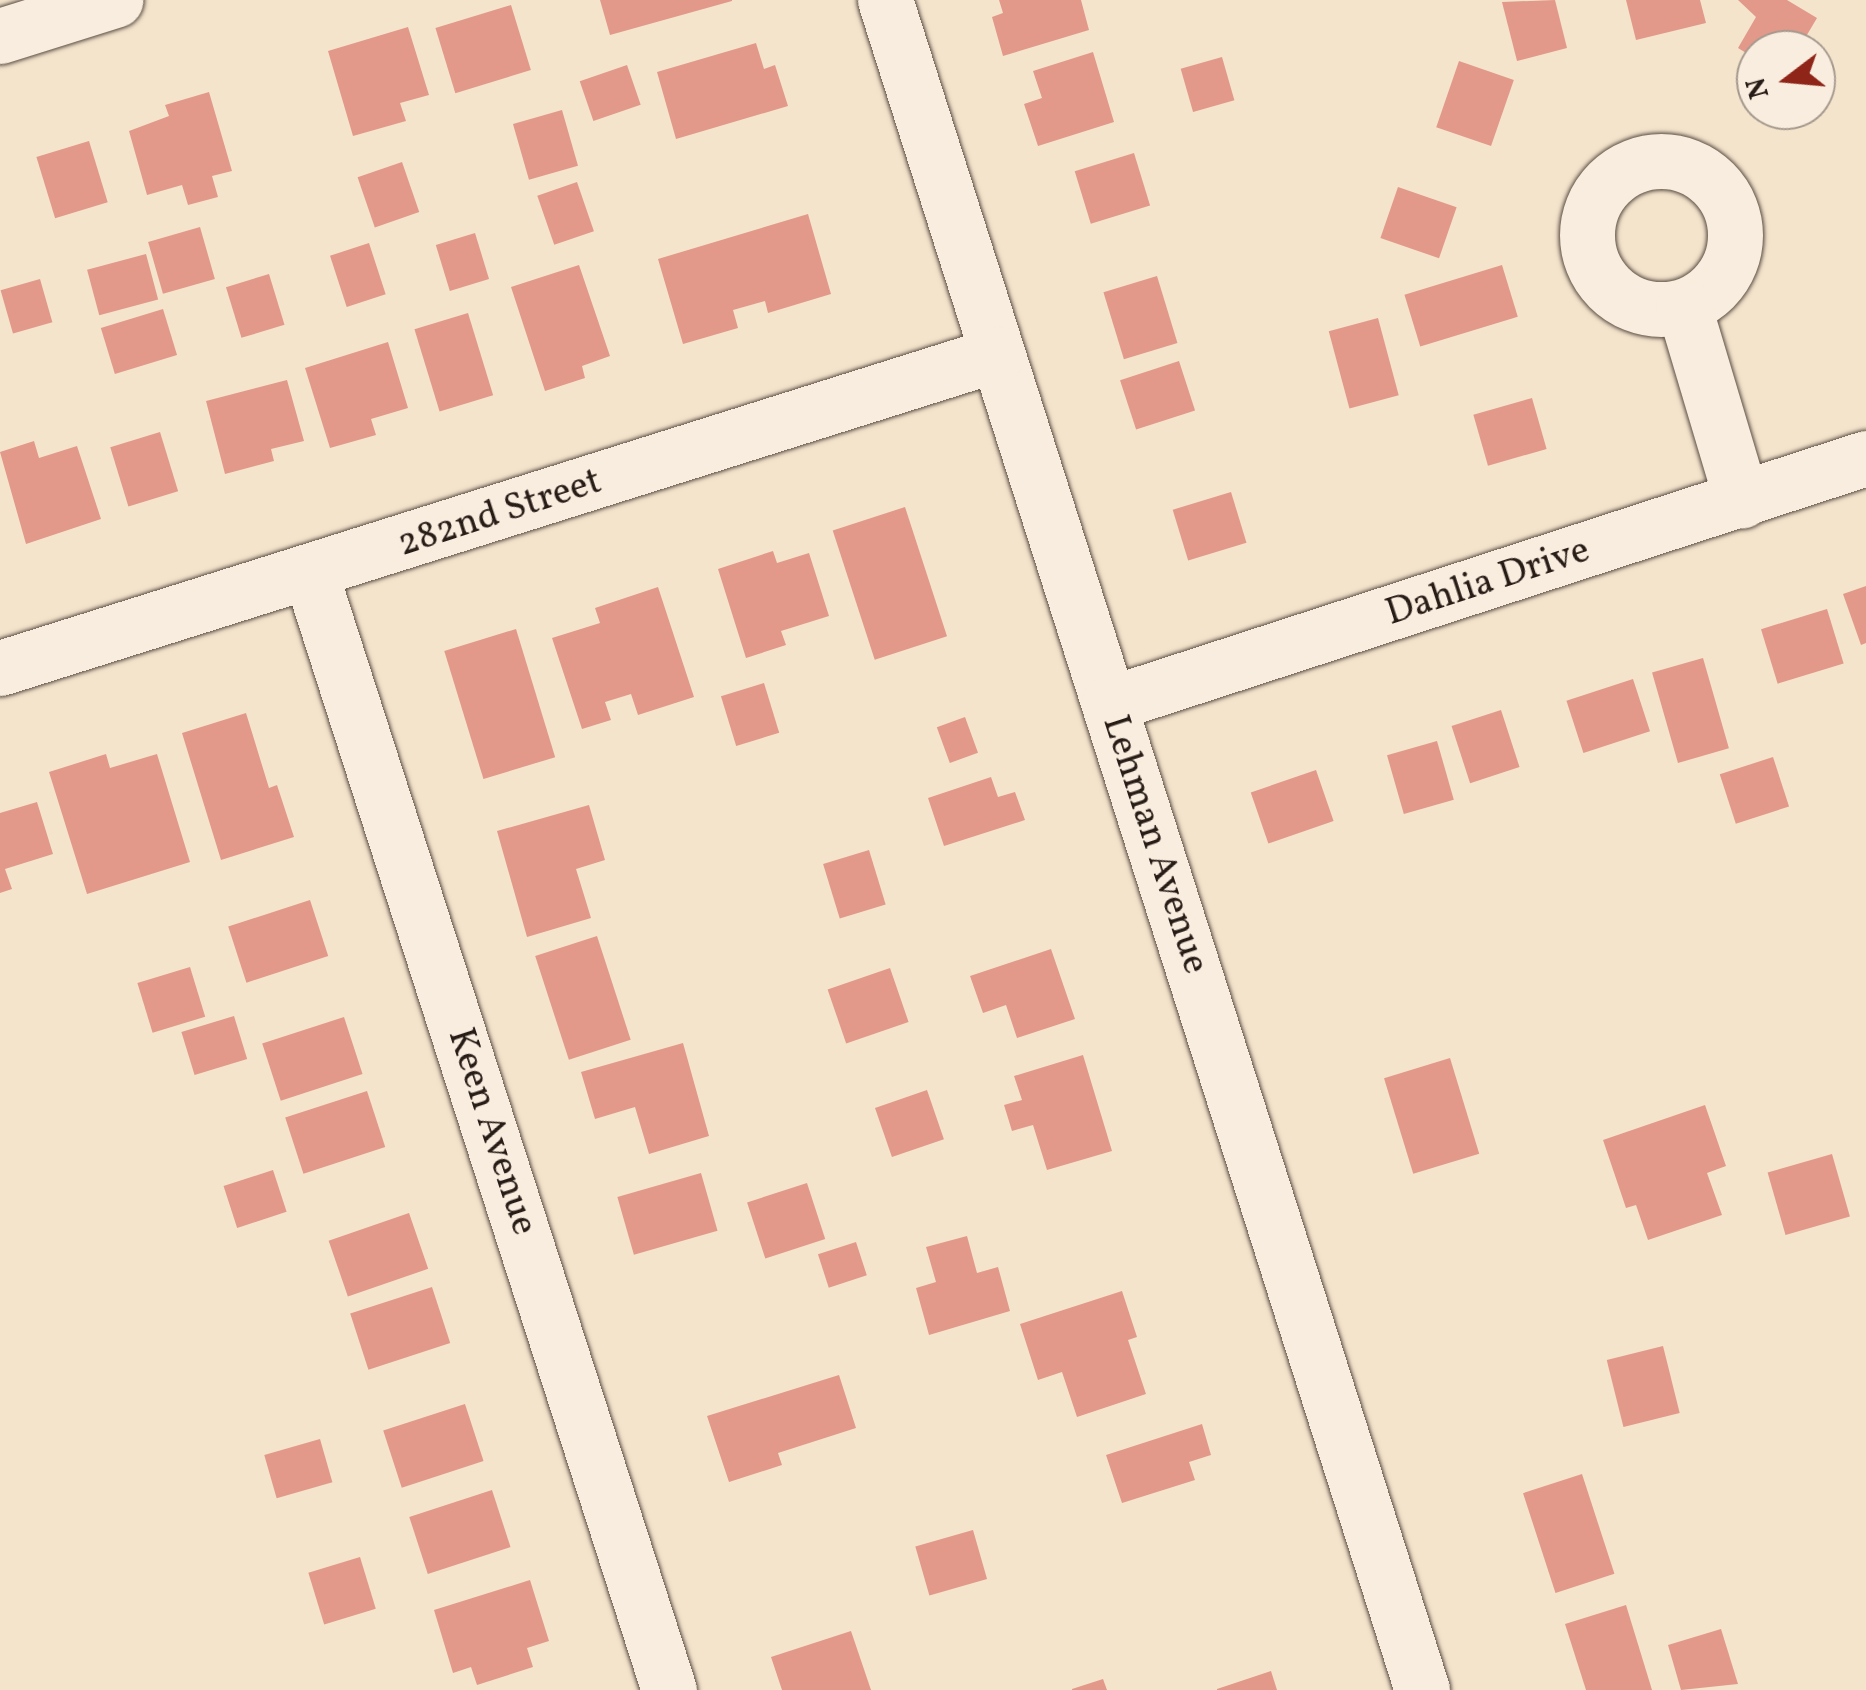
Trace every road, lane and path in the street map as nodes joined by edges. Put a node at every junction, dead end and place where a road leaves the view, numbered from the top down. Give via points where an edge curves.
1 (115, 0) edge
2 (885, 0) edge
3 (0, 36) edge
4 (1684, 307) dead end
5 (998, 354) junction
6 (1866, 458) edge
7 (1742, 502) junction
8 (311, 575) junction
9 (0, 668) edge
10 (1109, 704) junction
11 (668, 1690) edge
12 (1422, 1690) edge

1 - 3 street
2 - 5 street, Lehman Avenue
4 - 7 street
5 - 8 street, 282nd Street
5 - 10 street, Lehman Avenue
6 - 7 street, Dahlia Drive
7 - 10 street, Dahlia Drive
8 - 9 street, 282nd Street
8 - 11 street, Keen Avenue
10 - 12 street, Lehman Avenue

